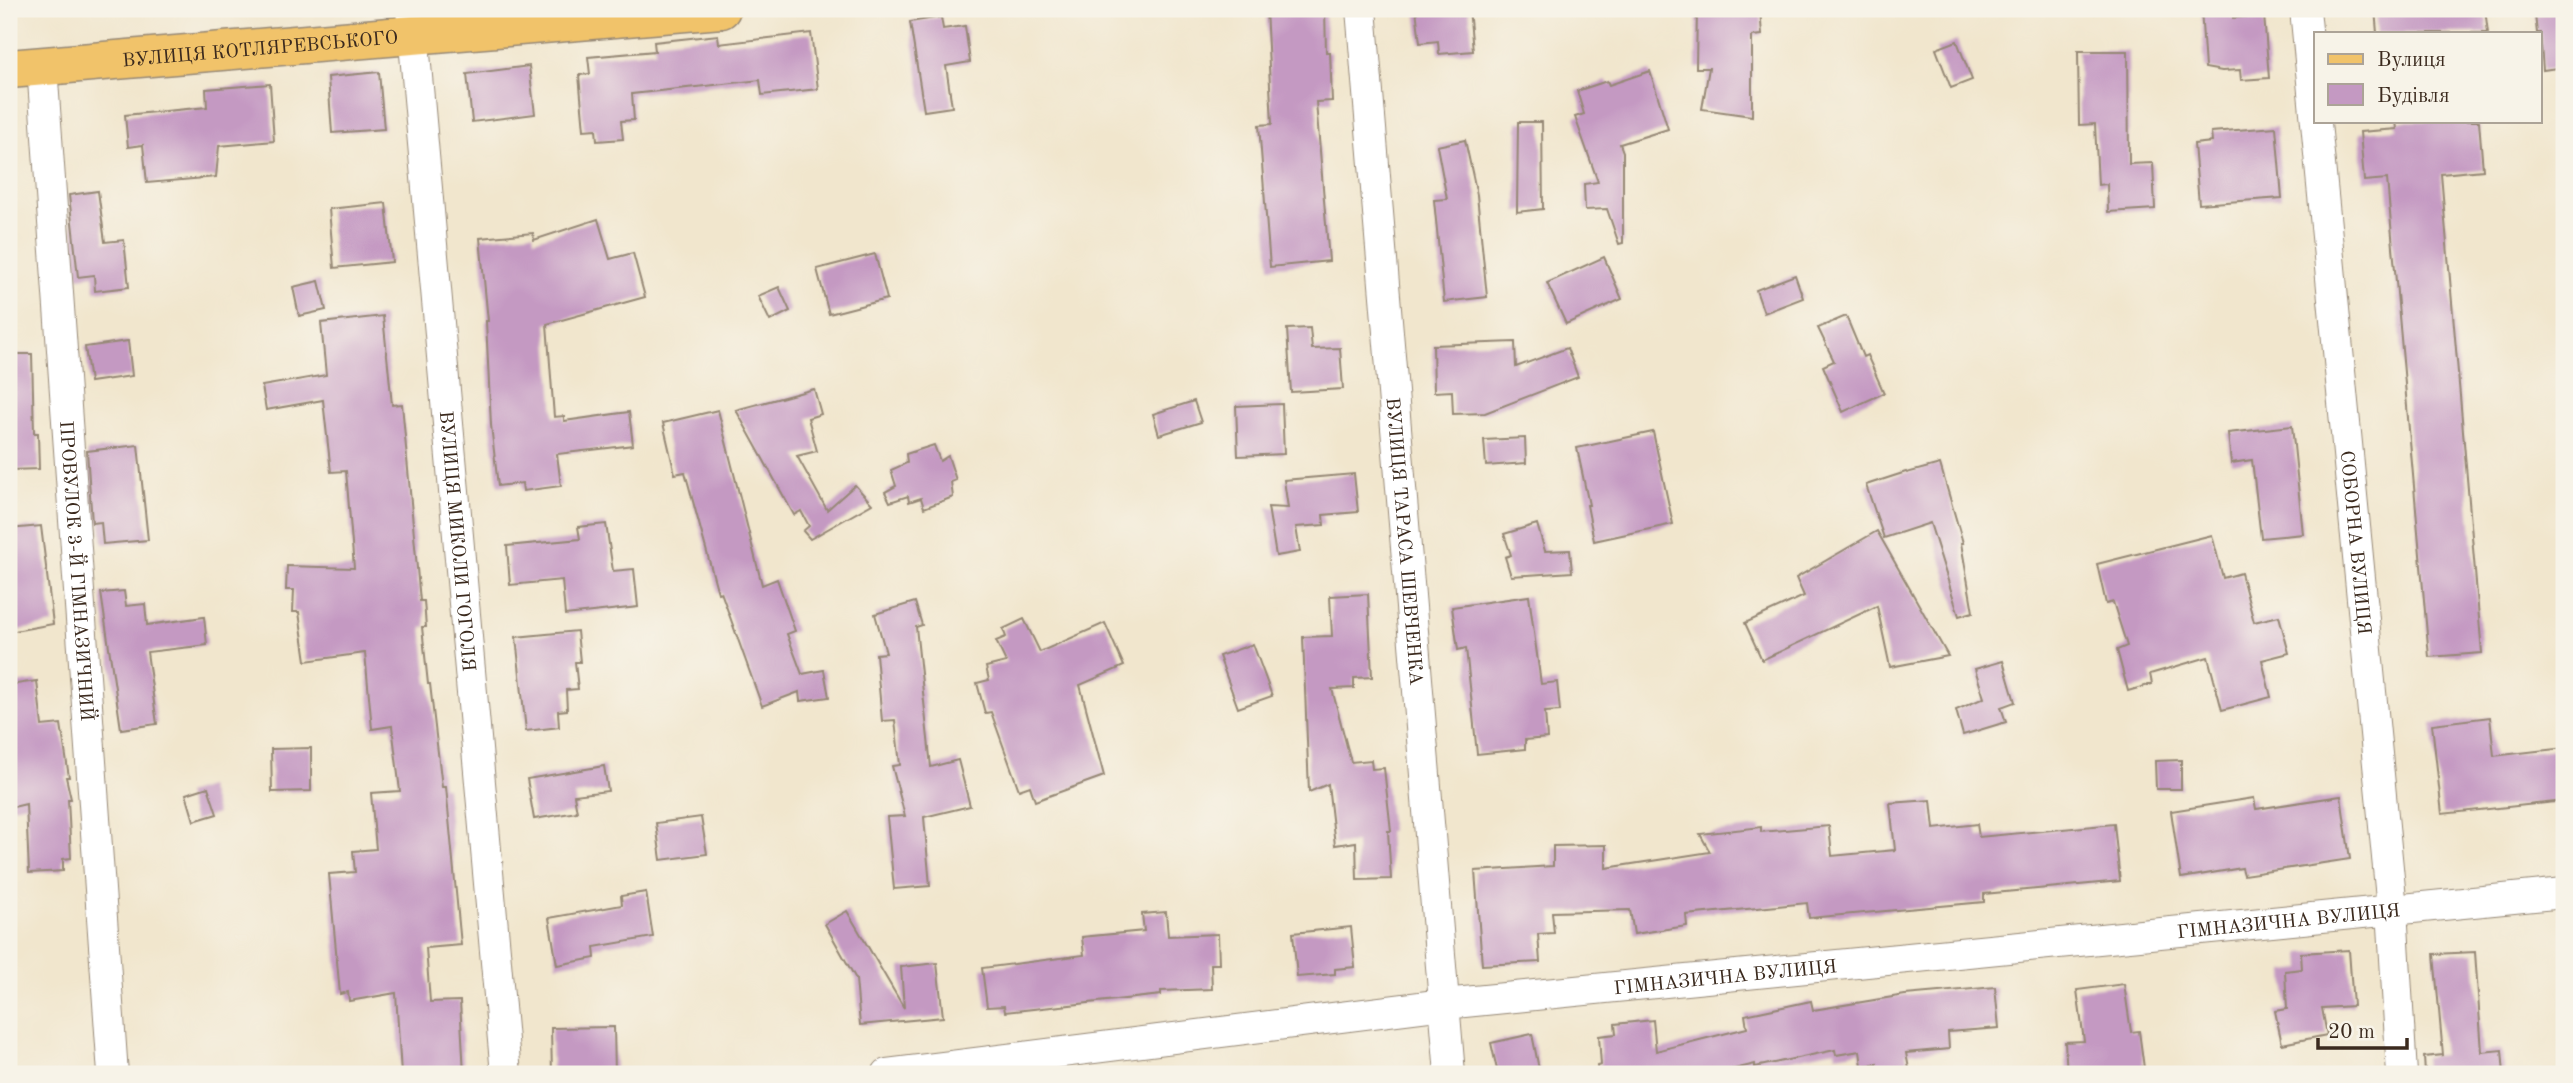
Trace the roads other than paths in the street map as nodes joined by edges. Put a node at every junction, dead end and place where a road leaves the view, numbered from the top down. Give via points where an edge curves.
1 (721, 9) edge
2 (1361, 9) edge
3 (2305, 9) edge
4 (412, 22) edge
5 (25, 67) edge
6 (2314, 102) edge
7 (2316, 122) edge
8 (2564, 893) edge
9 (2392, 909) junction
10 (1444, 1004) junction
11 (113, 1074) edge
12 (506, 1074) edge
13 (887, 1074) edge
14 (1450, 1074) edge
15 (2402, 1074) edge

1 - 4 main road, ВУЛИЦЯ КОТЛЯРЕВСЬКОГО
2 - 10 street, ВУЛИЦЯ ТАРАСА ШЕВЧЕНКА
3 - 6 street, СОБОРНА ВУЛИЦЯ
4 - 5 main road, ВУЛИЦЯ КОТЛЯРЕВСЬКОГО
4 - 12 street, ВУЛИЦЯ МИКОЛИ ГОГОЛЯ
5 - 11 street, ПРОВУЛОК 3-Й ГІМНАЗИЧНИЙ
7 - 9 street, СОБОРНА ВУЛИЦЯ
8 - 9 street, ГІМНАЗИЧНА ВУЛИЦЯ
9 - 10 street, ГІМНАЗИЧНА ВУЛИЦЯ
9 - 15 street, СОБОРНА ВУЛИЦЯ
10 - 13 street, ГІМНАЗИЧНА ВУЛИЦЯ
10 - 14 street, ВУЛИЦЯ ТАРАСА ШЕВЧЕНКА

